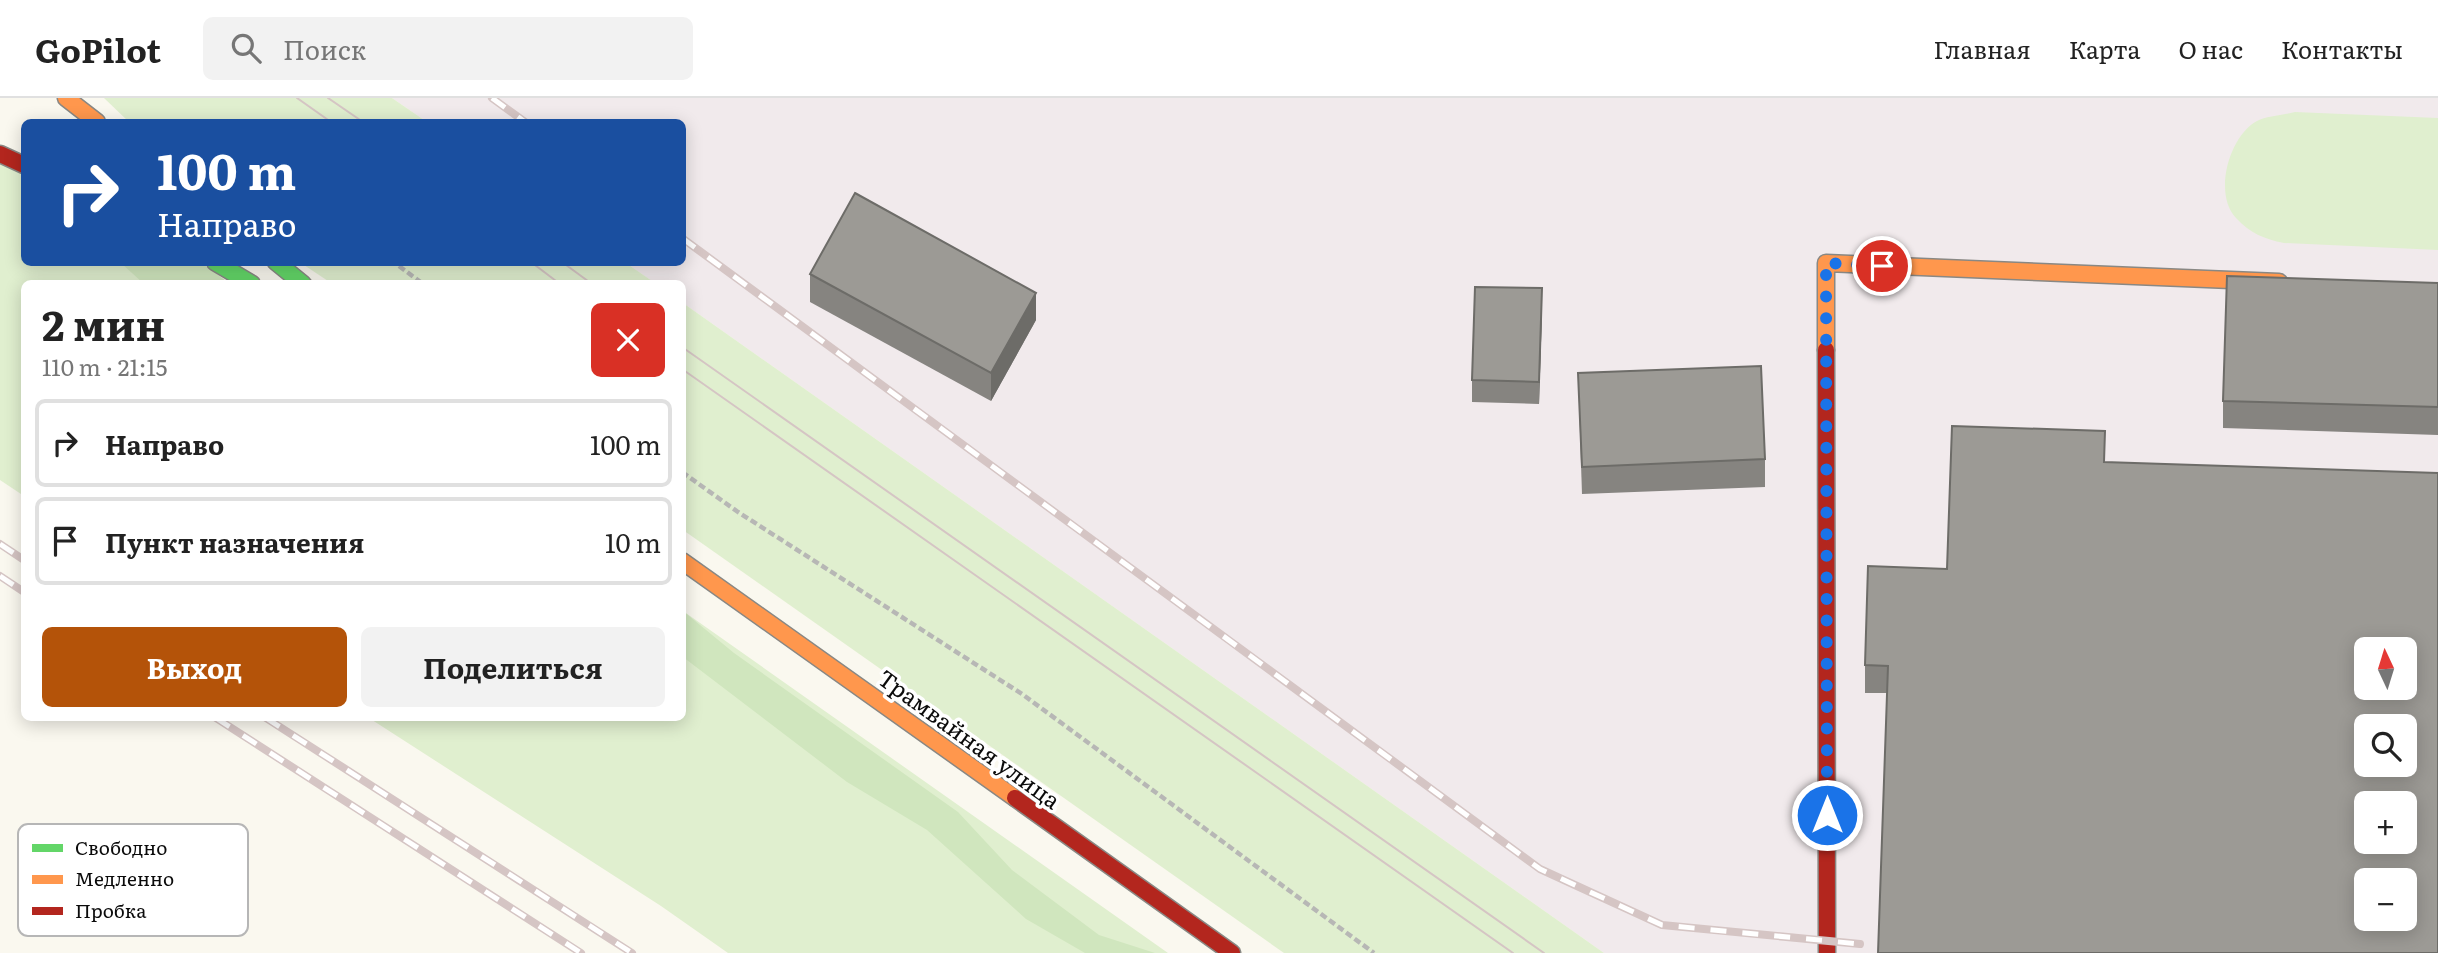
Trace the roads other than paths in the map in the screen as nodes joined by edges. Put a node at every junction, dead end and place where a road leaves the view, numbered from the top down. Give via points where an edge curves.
1 (65, 98) edge
2 (93, 119) edge
3 (0, 154) edge
4 (21, 164) edge
5 (222, 266) edge
6 (281, 266) edge
7 (245, 280) edge
8 (298, 280) edge
9 (2299, 282) edge
10 (686, 564) edge
11 (1232, 953) edge
12 (1827, 953) edge

1 - 2 street
3 - 4 street
5 - 7 street
6 - 8 street
9 - 12 street via 1826,263
10 - 11 street, Трамвайная улица

